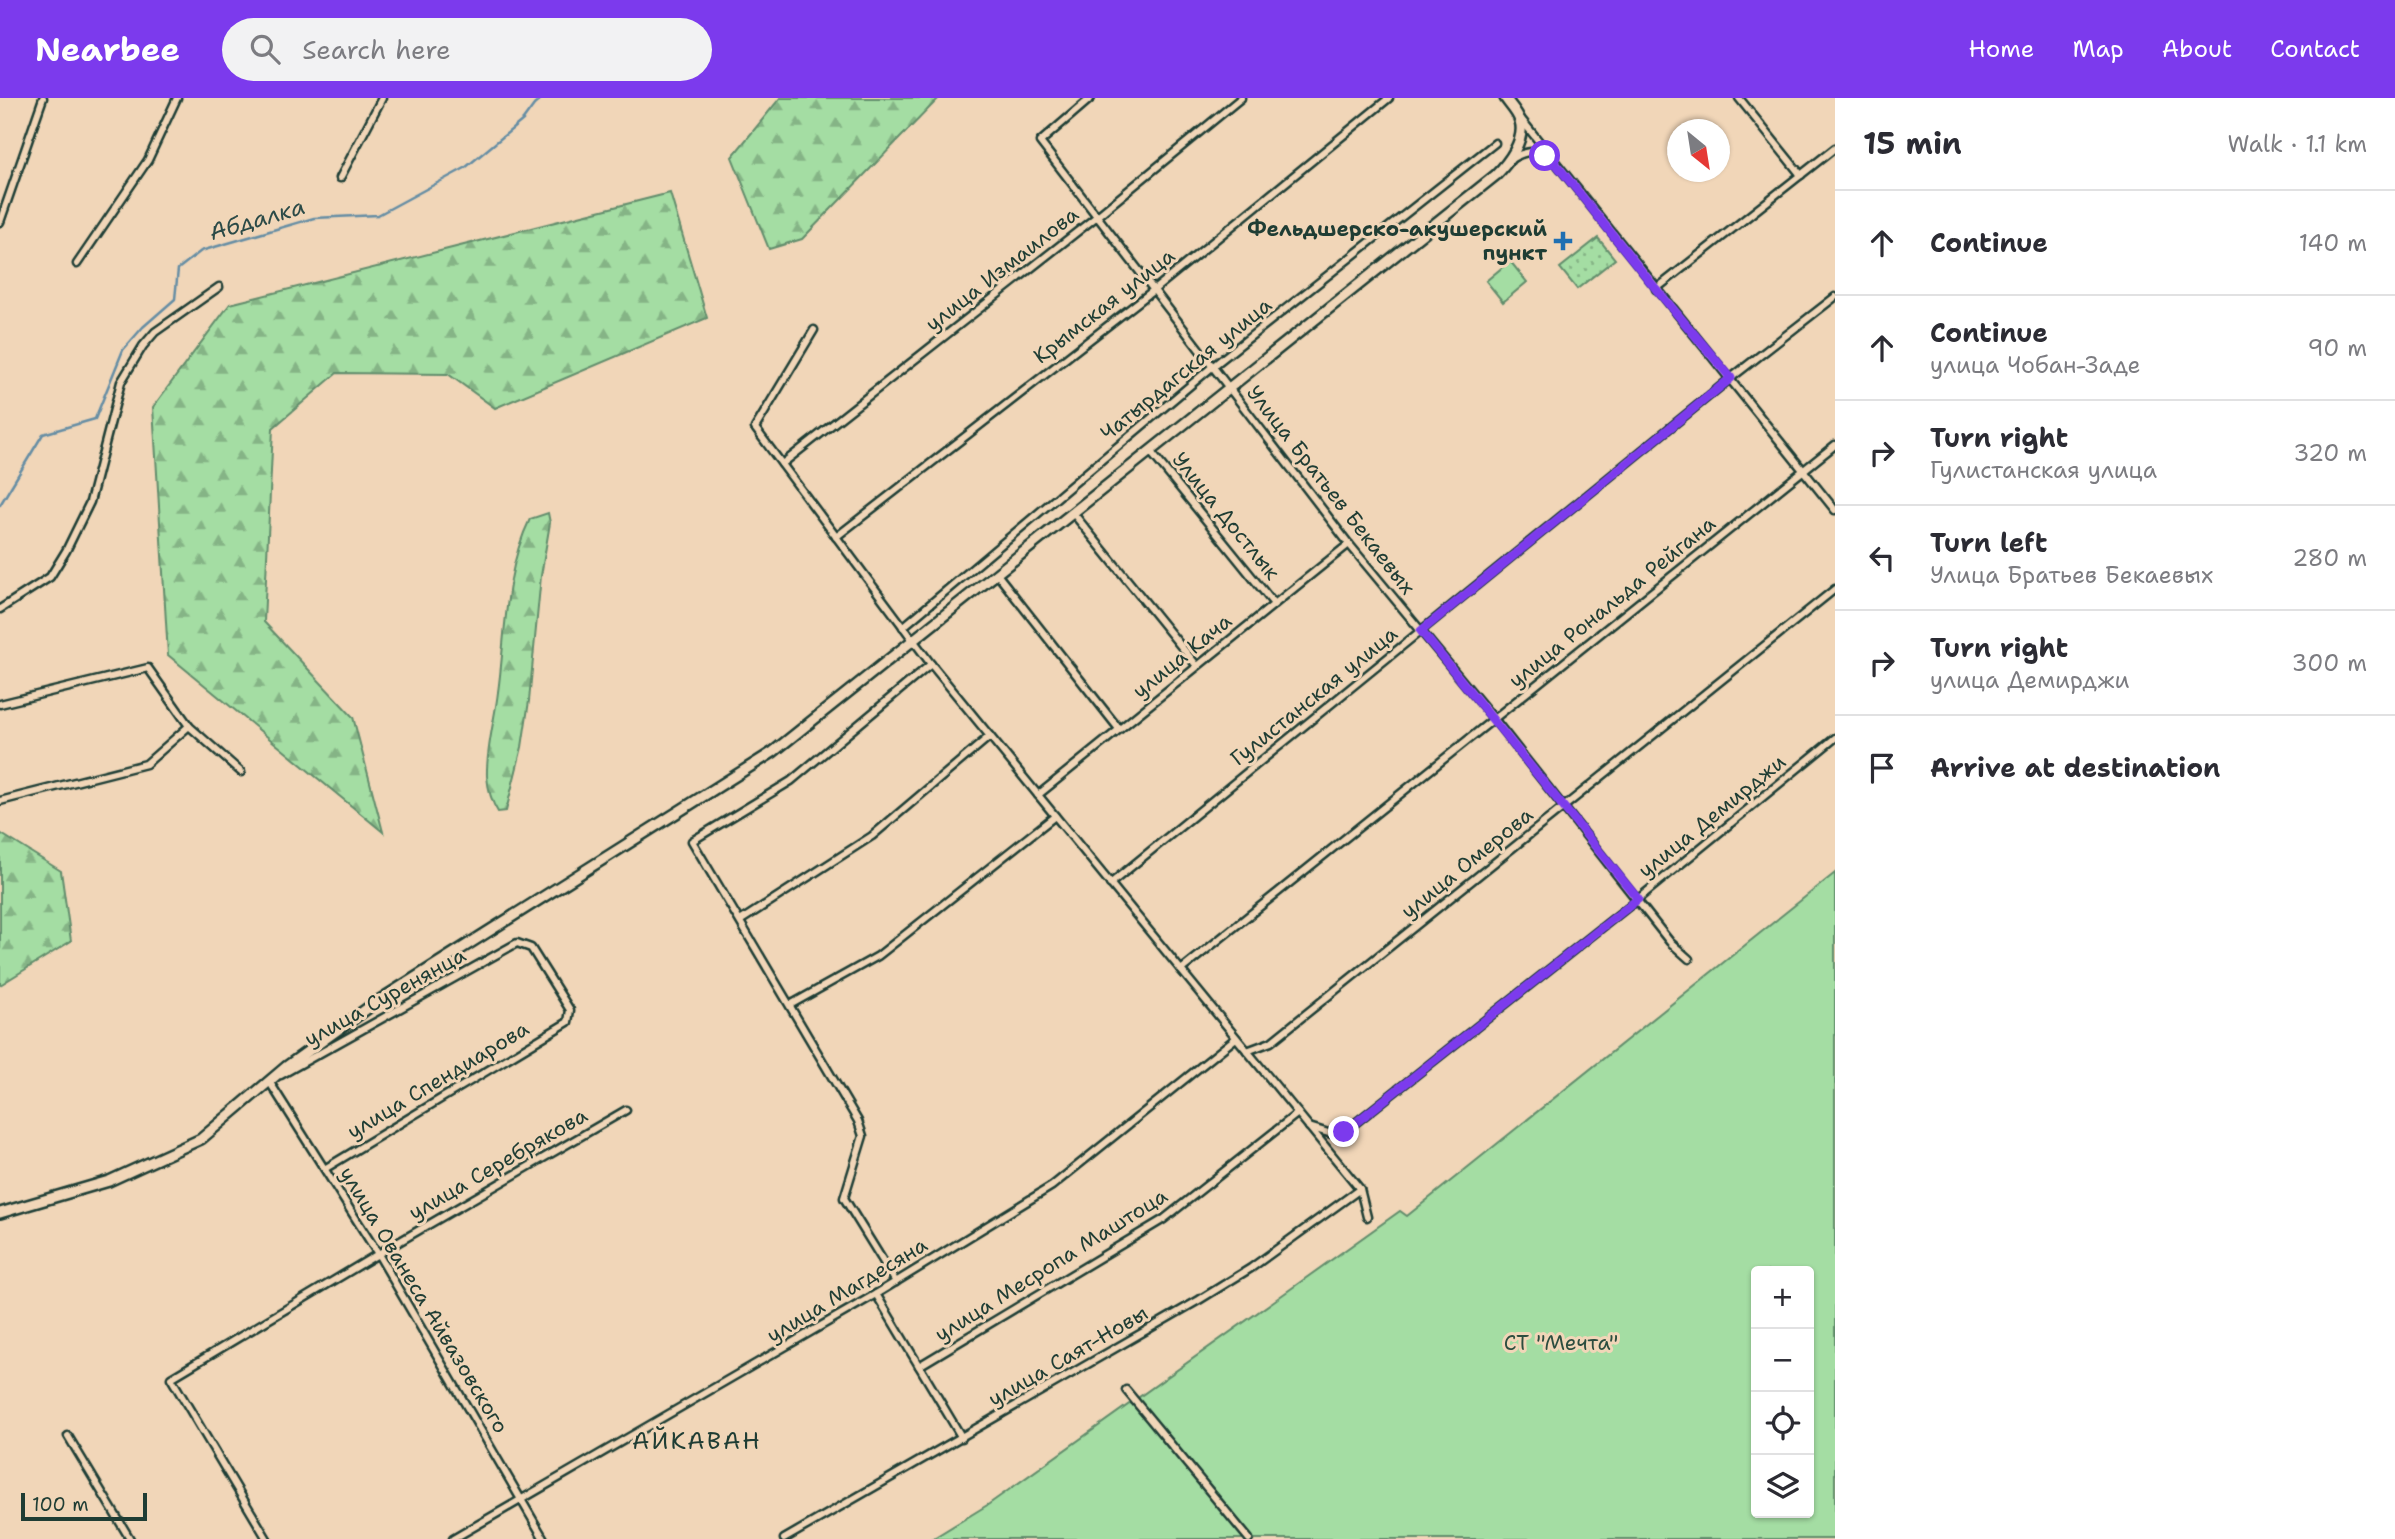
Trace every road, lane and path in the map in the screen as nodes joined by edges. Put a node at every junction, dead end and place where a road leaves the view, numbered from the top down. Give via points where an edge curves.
1 (43, 98) edge
2 (177, 98) edge
3 (382, 98) edge
4 (1091, 98) edge
5 (1241, 98) edge
6 (1389, 98) edge
7 (1505, 98) edge
8 (1739, 98) edge
9 (1520, 118) junction
10 (1495, 143) dead end
11 (1835, 148) edge
12 (1511, 159) junction
13 (1556, 164) junction
14 (1801, 175) junction
15 (340, 178) dead end
16 (1096, 217) junction
17 (0, 222) edge
18 (77, 264) dead end
19 (219, 287) dead end
20 (1155, 289) junction
21 (1656, 289) junction
22 (1835, 297) edge
23 (814, 330) dead end
24 (1212, 367) junction
25 (1731, 378) junction
26 (1228, 388) junction
27 (1835, 445) edge
28 (1150, 451) junction
29 (782, 464) junction
30 (1803, 470) junction
31 (1835, 510) edge
32 (1073, 513) junction
33 (836, 537) junction
34 (1349, 544) junction
35 (997, 574) junction
36 (1835, 589) edge
37 (1274, 604) junction
38 (0, 609) edge
39 (903, 627) junction
40 (1421, 631) junction
41 (914, 641) junction
42 (931, 664) junction
43 (1197, 666) junction
44 (0, 704) edge
45 (1494, 719) junction
46 (189, 726) junction
47 (1119, 729) junction
48 (990, 736) junction
49 (1835, 738) edge
50 (241, 772) dead end
51 (1038, 795) junction
52 (0, 801) edge
53 (1565, 808) junction
54 (1055, 816) junction
55 (1110, 884) junction
56 (1638, 899) junction
57 (740, 921) junction
58 (1689, 959) dead end
59 (1181, 970) junction
60 (790, 1005) junction
61 (568, 1022) joint
62 (1236, 1038) junction
63 (1247, 1051) junction
64 (269, 1081) junction
65 (626, 1110) dead end
66 (1298, 1113) junction
67 (1309, 1127) junction
68 (326, 1168) junction
69 (1360, 1189) junction
70 (0, 1213) edge
71 (1367, 1217) dead end
72 (378, 1254) junction
73 (896, 1282) junction
74 (876, 1294) junction
75 (919, 1366) junction
76 (1126, 1390) dead end
77 (68, 1436) dead end
78 (962, 1438) junction
79 (521, 1498) junction
80 (130, 1539) edge
81 (267, 1539) edge
82 (453, 1539) edge
83 (544, 1539) edge
84 (785, 1539) edge
85 (1249, 1539) edge

1 - 17 street
2 - 18 street via 148,160
3 - 15 street
4 - 16 street, Улица Братьев Бекаевых via 1040,142
5 - 16 street, улица Измаилова
6 - 20 street, Крымская улица
7 - 9 main road
8 - 14 street
9 - 12 main road via 1522,129
9 - 13 street
10 - 24 street, Чатырдагская улица
11 - 14 street
12 - 13 street via 1535,152
12 - 26 main road
13 - 21 street
14 - 21 street
16 - 20 street, Улица Братьев Бекаевых
16 - 29 street, улица Измаилова
19 - 38 street via 155,332 143,346 121,382 90,502 66,551 50,577
20 - 24 street, Улица Братьев Бекаевых
20 - 33 street, Крымская улица
21 - 25 street
22 - 25 street, Гулистанская улица
23 - 29 street via 755,428
24 - 26 street, Улица Братьев Бекаевых
24 - 39 street, Чатырдагская улица
25 - 30 street
25 - 40 street, Гулистанская улица
26 - 28 main road
26 - 34 street, Улица Братьев Бекаевых
27 - 30 street, улица Рональда Рейгана
28 - 32 main road
28 - 37 street, Улица Достлык
29 - 33 street
30 - 31 street
30 - 45 street, улица Рональда Рейгана
32 - 35 main road
32 - 43 street
33 - 39 street
34 - 37 street, улица Кача
34 - 40 street, Улица Братьев Бекаевых
35 - 41 main road
35 - 47 street
36 - 53 street, улица Омерова
37 - 43 street, улица Кача
39 - 41 street
40 - 45 street, Улица Братьев Бекаевых
40 - 55 street, Гулистанская улица
41 - 42 street
41 - 64 main road via 773,752 375,1003
42 - 48 street
42 - 57 street via 791,781 692,841
43 - 47 street, улица Кача
44 - 46 street via 148,668
45 - 53 street, Улица Братьев Бекаевых
45 - 59 street, улица Рональда Рейгана
46 - 50 street
46 - 52 street via 146,764
47 - 51 street, улица Кача
48 - 51 street
48 - 57 street via 872,836
49 - 56 street, улица Демирджи
51 - 54 street
53 - 56 street, Улица Братьев Бекаевых
53 - 63 street, улица Омерова via 1271,1042
54 - 55 street
54 - 60 street via 878,956
55 - 59 street
56 - 58 street, Улица Братьев Бекаевых
56 - 67 street, улица Демирджи via 1344,1132 1335,1135
57 - 60 street
59 - 62 street
60 - 73 street via 858,1121 863,1136 844,1198
61 - 64 street, улица Суренянца via 570,1010 531,948 517,943
61 - 68 street, улица Спендиарова
62 - 63 street
62 - 73 street, улица Магдесяна via 1052,1186
63 - 66 street
64 - 68 street, улица Ованеса Айвазовского
64 - 70 main road via 201,1139 109,1181
65 - 72 street, улица Серебрякова
66 - 67 street
66 - 75 street, улица Месропа Маштоца via 1164,1219
67 - 69 street
68 - 72 street, улица Ованеса Айвазовского
69 - 71 street
69 - 78 street, улица Саят-Новы via 1251,1268
72 - 79 street, улица Ованеса Айвазовского
72 - 81 street, улица Серебрякова via 171,1378
73 - 74 street, улица Магдесяна
74 - 75 street
74 - 79 street, улица Магдесяна
75 - 78 street
76 - 85 street
77 - 80 street
78 - 84 street, улица Саят-Новы
79 - 82 street, улица Магдесяна
79 - 83 street, улица Ованеса Айвазовского

